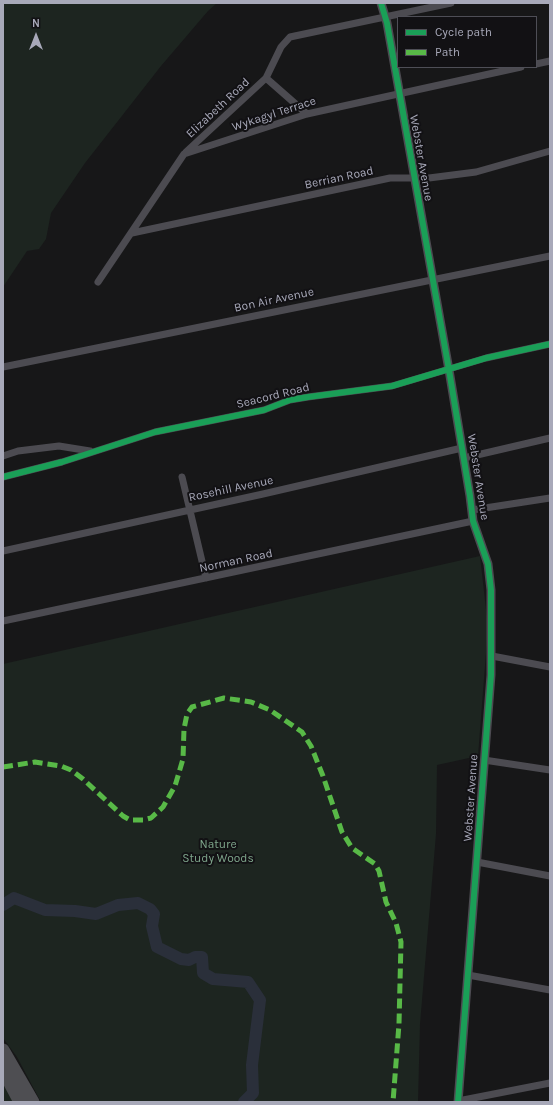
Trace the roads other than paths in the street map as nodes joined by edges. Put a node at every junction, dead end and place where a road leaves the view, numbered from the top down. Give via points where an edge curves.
1 (381, 3) edge
2 (451, 3) edge
3 (385, 17) junction
4 (550, 61) edge
5 (537, 64) edge
6 (517, 68) edge
7 (266, 78) junction
8 (398, 94) junction
9 (307, 114) junction
10 (550, 150) edge
11 (184, 154) junction
12 (414, 178) junction
13 (132, 233) junction
14 (550, 256) edge
15 (433, 280) junction
16 (98, 282) dead end
17 (550, 344) edge
18 (3, 367) edge
19 (449, 370) junction
20 (550, 438) edge
21 (462, 448) junction
22 (94, 451) junction
23 (3, 456) edge
24 (464, 458) junction
25 (3, 477) edge
26 (182, 477) dead end
27 (550, 498) edge
28 (190, 509) junction
29 (472, 510) junction
30 (473, 521) junction
31 (3, 551) edge
32 (206, 578) junction
33 (3, 621) edge
34 (492, 656) junction
35 (550, 667) edge
36 (484, 760) junction
37 (550, 770) edge
38 (477, 862) junction
39 (550, 876) edge
40 (468, 975) junction
41 (550, 990) edge
42 (3, 1050) edge
43 (3, 1070) edge
44 (550, 1083) edge
45 (20, 1102) edge
46 (33, 1102) edge
47 (458, 1102) edge

1 - 3 street, Webster Avenue
2 - 3 street, Elizabeth Road
3 - 7 street, Elizabeth Road via 290,37 281,47
3 - 8 street, Webster Avenue
4 - 5 street
6 - 8 street, Wykagyl Terrace
7 - 9 street, Elizabeth Road
7 - 11 street, Elizabeth Road
8 - 9 street, Wykagyl Terrace
8 - 12 street, Webster Avenue
9 - 11 street, Wykagyl Terrace
10 - 12 street, Berrian Road via 476,172
11 - 13 street
12 - 13 street, Berrian Road via 390,178
12 - 15 street, Webster Avenue
13 - 16 street
14 - 15 street, Bon Air Avenue
15 - 18 street, Bon Air Avenue
15 - 19 street, Webster Avenue
17 - 19 street, Seacord Road via 486,358
19 - 21 street, Webster Avenue
19 - 22 street, Seacord Road via 392,386 290,400 264,410 155,432
20 - 24 street
21 - 24 street, Webster Avenue
21 - 28 street, Rosehill Avenue
22 - 23 street, Seacord Road via 59,446 24,450
22 - 25 street, Seacord Road
24 - 29 street, Webster Avenue
26 - 28 street
27 - 29 street
28 - 31 street, Rosehill Avenue
28 - 32 street
29 - 30 street, Webster Avenue
30 - 32 street, Norman Road
30 - 34 street, Webster Avenue via 488,564
32 - 33 street, Norman Road
34 - 35 street
34 - 36 street, Webster Avenue
36 - 37 street
36 - 38 street, Webster Avenue
38 - 39 street
38 - 40 street, Webster Avenue
40 - 41 street
40 - 47 street, Webster Avenue
42 - 46 highway
43 - 45 highway
44 - 47 street

